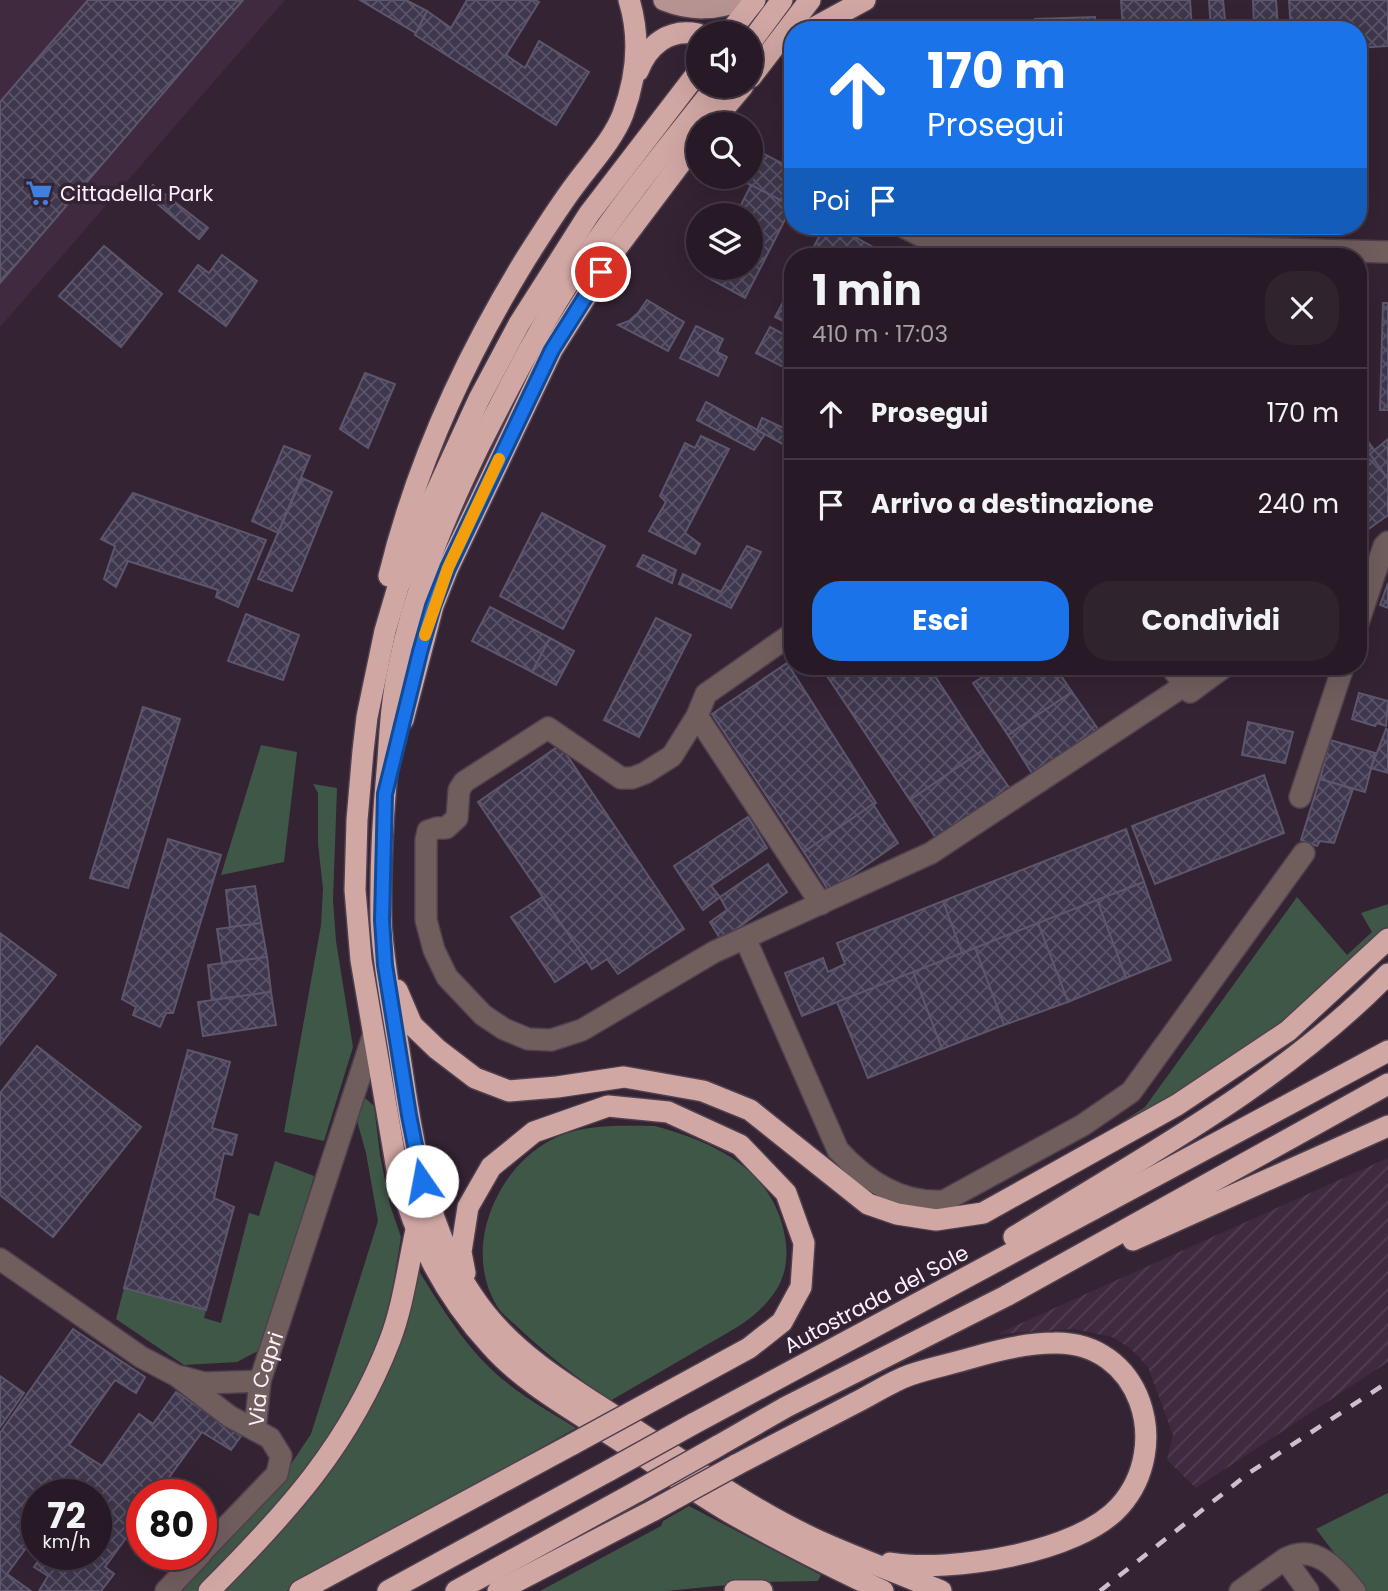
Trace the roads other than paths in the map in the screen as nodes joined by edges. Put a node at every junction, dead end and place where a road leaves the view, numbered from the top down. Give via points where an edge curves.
1 (629, 0) edge
2 (664, 0) edge
3 (742, 0) edge
4 (755, 0) edge
5 (782, 0) edge
6 (810, 0) edge
7 (865, 0) edge
8 (738, 21) edge
9 (794, 21) edge
10 (826, 21) edge
11 (763, 26) edge
12 (686, 33) edge
13 (784, 34) edge
14 (784, 50) edge
15 (763, 61) edge
16 (763, 67) edge
17 (631, 90) junction
18 (686, 91) edge
19 (705, 98) edge
20 (733, 98) edge
21 (721, 112) edge
22 (686, 156) edge
23 (635, 173) junction
24 (919, 235) edge
25 (1246, 248) edge
26 (1367, 251) edge
27 (1388, 252) edge
28 (1386, 544) edge
29 (1367, 558) edge
30 (1367, 598) edge
31 (784, 639) edge
32 (1177, 675) edge
33 (1213, 675) edge
34 (1340, 675) edge
35 (1185, 685) junction
36 (372, 695) junction
37 (696, 716) junction
38 (385, 794) junction
39 (1300, 797) dead end
40 (1304, 853) dead end
41 (821, 904) junction
42 (745, 938) junction
43 (1388, 939) edge
44 (385, 965) junction
45 (1388, 974) edge
46 (373, 1036) junction
47 (1388, 1051) edge
48 (1388, 1084) edge
49 (1388, 1126) edge
50 (416, 1230) junction
51 (0, 1259) edge
52 (468, 1289) junction
53 (1006, 1296) junction
54 (847, 1342) junction
55 (177, 1376) junction
56 (260, 1381) junction
57 (255, 1430) junction
58 (217, 1537) edge
59 (849, 1553) junction
60 (1285, 1559) junction
61 (186, 1570) edge
62 (166, 1591) edge
63 (209, 1591) edge
64 (300, 1591) edge
65 (388, 1591) edge
66 (456, 1591) edge
67 (498, 1591) edge
68 (736, 1591) edge
69 (761, 1591) edge
70 (883, 1591) edge
71 (941, 1591) edge
72 (1240, 1591) edge
73 (1308, 1591) edge
74 (1355, 1591) edge

1 - 17 highway via 637,34
2 - 3 main road via 695,9
4 - 8 highway
5 - 11 highway
6 - 9 highway
7 - 10 highway
12 - 17 highway via 678,33 649,50
13 - 15 highway
14 - 16 highway
17 - 36 highway via 614,131 550,221 502,300 445,413 392,564 377,635
18 - 23 highway
19 - 23 highway
20 - 21 highway
22 - 38 highway via 616,249 573,317 540,374 463,533 433,606
23 - 36 highway via 589,214 543,283 479,399 413,545 385,631
23 - 38 highway via 517,370 446,519 418,591 398,669
24 - 25 street via 927,239
26 - 27 street
28 - 29 street
28 - 30 street
31 - 37 street via 706,694
32 - 35 street
33 - 35 street via 1190,692
34 - 39 street
35 - 41 street via 931,853
36 - 46 highway via 360,785 355,890
37 - 41 street
37 - 42 street via 672,756 632,778 621,778 548,728 464,782 457,818 446,828 428,831 426,920 434,950 459,993 504,1029 528,1039 551,1040 582,1030
38 - 44 highway
40 - 42 street via 1131,1092 1083,1125 944,1201 929,1202 892,1191 856,1171 838,1150
41 - 42 street
43 - 44 highway via 1288,1031 1177,1105 983,1213 936,1220 868,1204 750,1110 703,1091 624,1077 509,1091 475,1078 412,1025
44 - 52 highway via 420,1174 438,1231
45 - 54 highway via 1303,1051 1222,1108
46 - 50 highway via 397,1170
46 - 56 street, Via Capri
47 - 54 highway, Autostrada del Sole
48 - 53 highway
49 - 53 highway
50 - 63 highway via 391,1339 339,1443 261,1540
50 - 70 highway via 469,1320 494,1349 540,1388 735,1515
51 - 55 street, Via Capri via 141,1357
52 - 59 highway via 510,1341 573,1389 738,1496
52 - 64 highway, bridge via 461,1252 468,1207 491,1167 534,1132 608,1106 667,1112 740,1145 786,1193 804,1242 801,1287 782,1322 750,1348
53 - 66 highway, bridge via 798,1401
54 - 65 highway, Autostrada del Sole, bridge
55 - 56 street via 204,1382
55 - 57 street, Via Capri
56 - 57 street, Via Capri
57 - 58 street via 270,1438 281,1456 276,1474
59 - 67 highway, bridge via 902,1565 958,1563 1026,1552 1088,1531 1119,1507 1134,1486 1143,1460 1146,1424 1134,1388 1112,1363 1082,1347 1057,1343 996,1351 908,1376
59 - 71 highway
60 - 72 street
60 - 73 street
60 - 74 street via 1303,1553 1322,1558
61 - 62 street
68 - 69 highway

